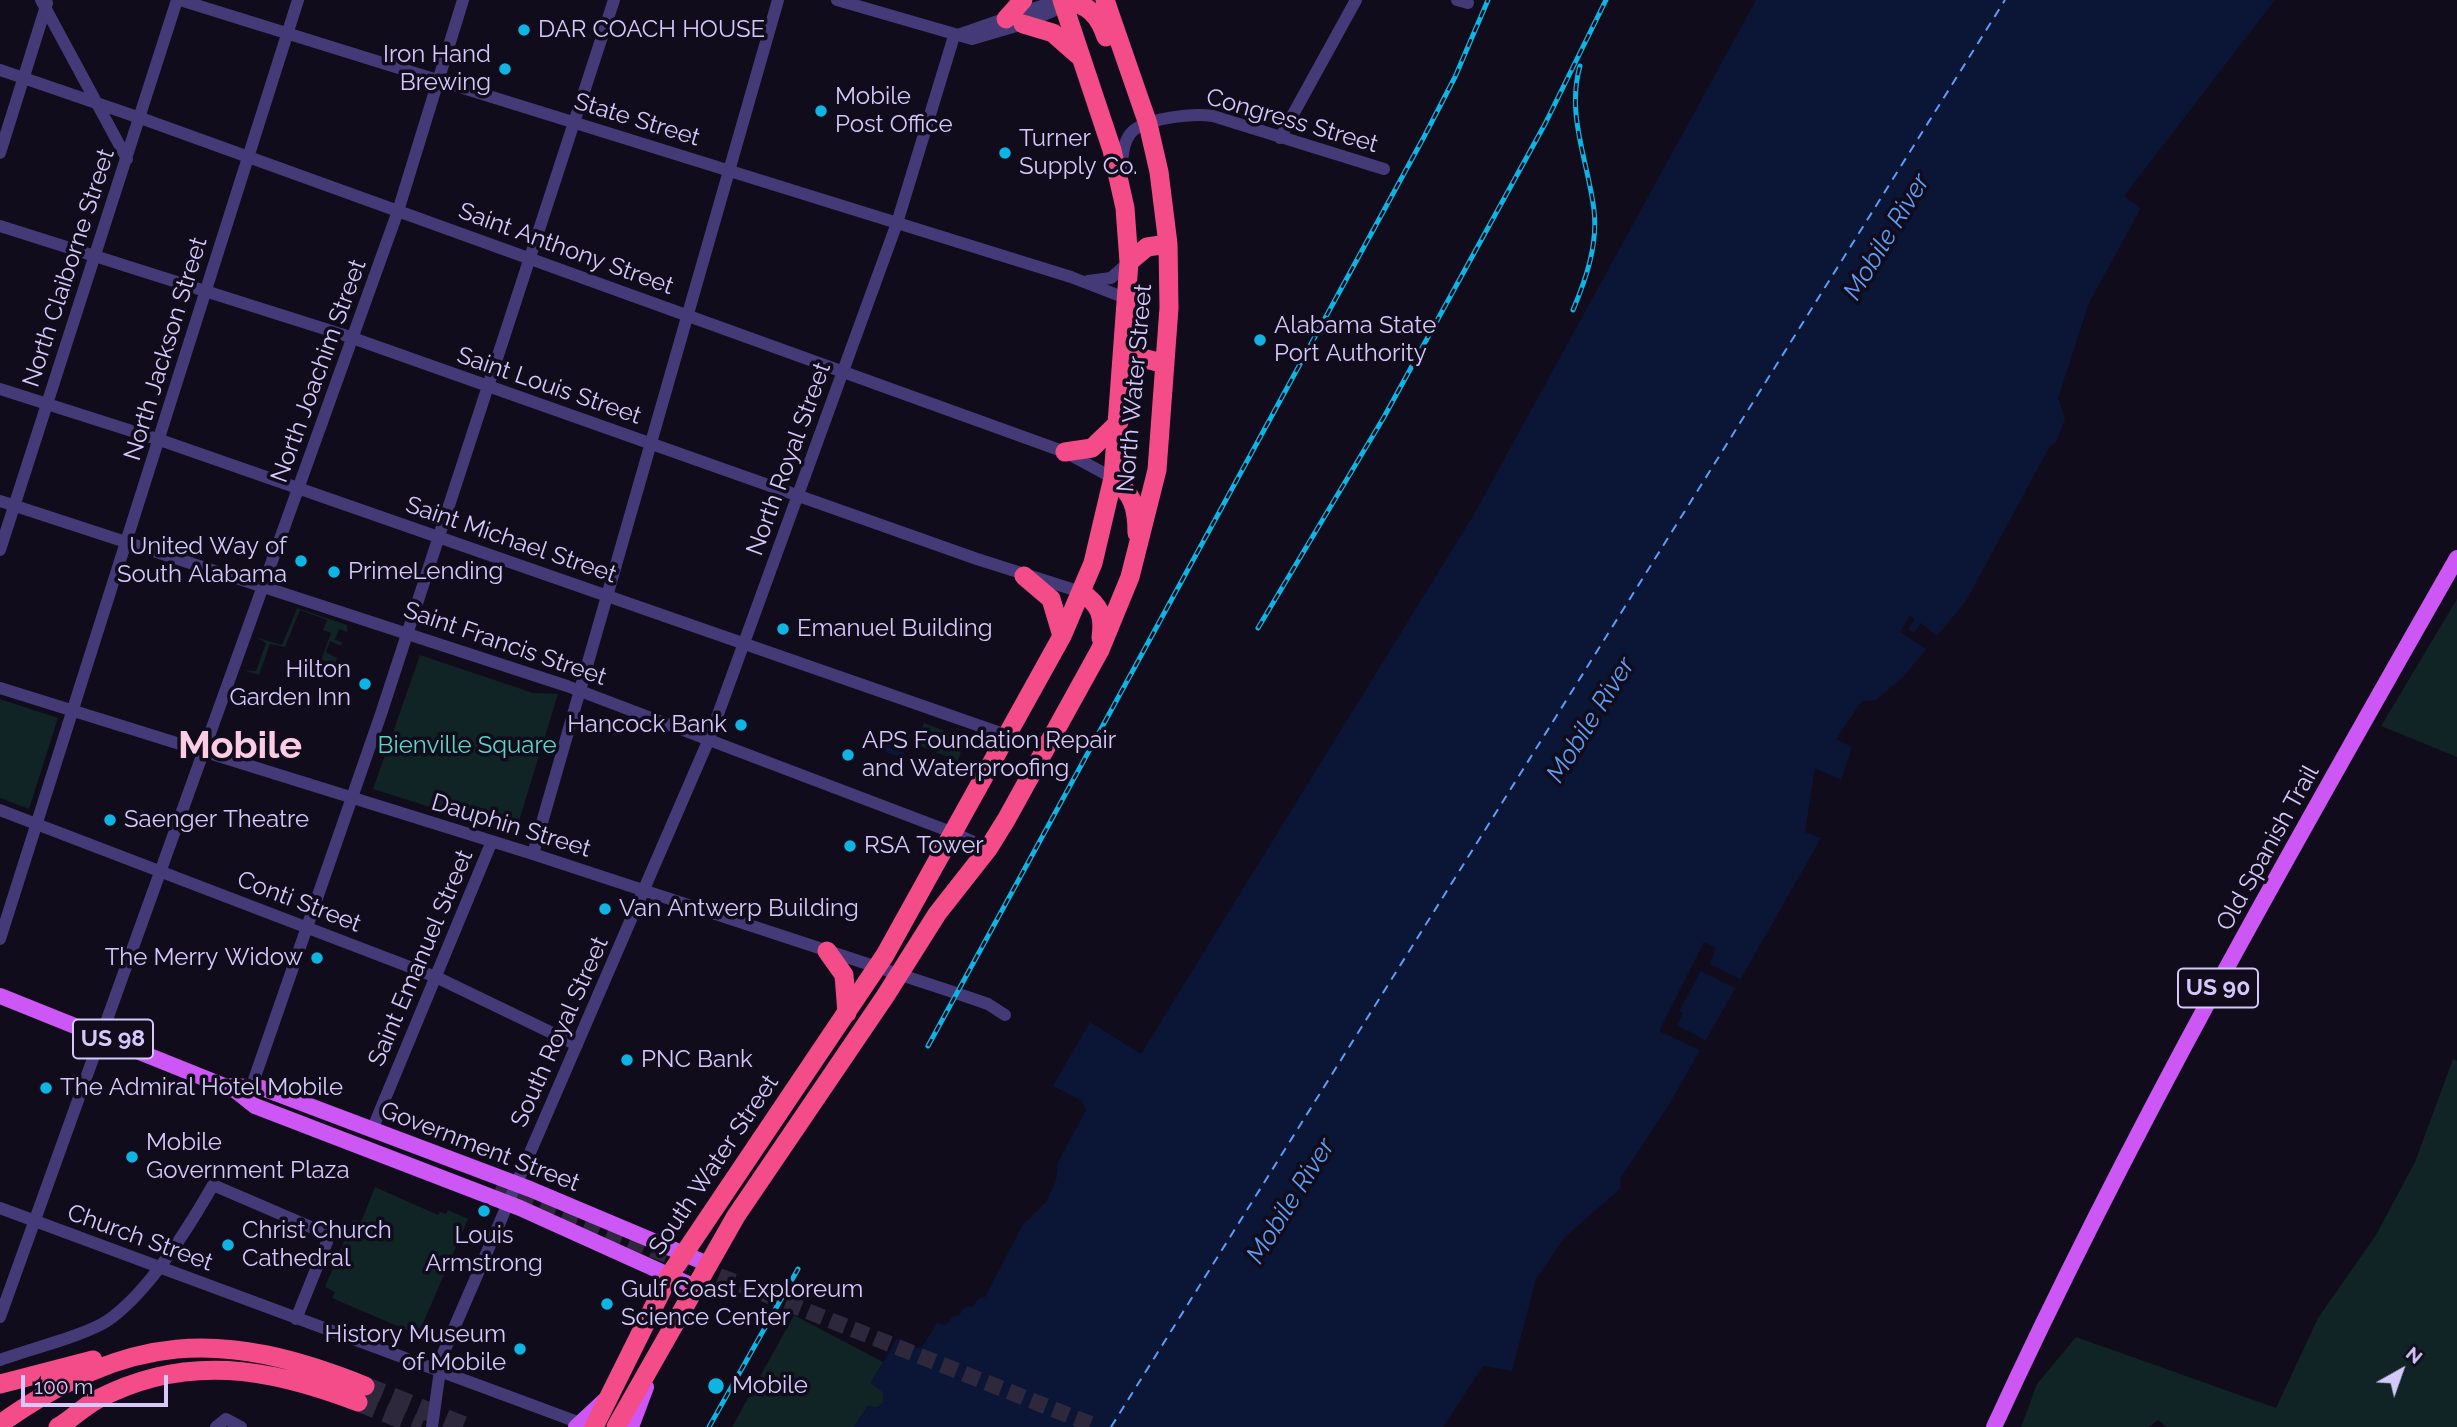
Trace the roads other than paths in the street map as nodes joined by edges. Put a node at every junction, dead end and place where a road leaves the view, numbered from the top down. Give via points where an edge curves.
1 (179, 0) edge
2 (298, 0) edge
3 (463, 0) edge
4 (614, 0) edge
5 (778, 0) edge
6 (836, 0) edge
7 (1023, 0) edge
8 (1105, 0) edge
9 (1356, 0) edge
10 (1065, 1) edge
11 (45, 3) edge
12 (1015, 21) junction
13 (288, 33) junction
14 (954, 36) junction
15 (1082, 59) junction
16 (0, 70) edge
17 (24, 77) junction
18 (438, 81) junction
19 (96, 102) junction
20 (1142, 105) junction
21 (140, 117) junction
22 (575, 123) junction
23 (1148, 124) junction
24 (1280, 138) junction
25 (0, 153) edge
26 (248, 156) junction
27 (127, 159) junction
28 (1384, 169) dead end
29 (728, 171) junction
30 (1120, 182) junction
31 (398, 211) junction
32 (897, 223) junction
33 (0, 226) edge
34 (1168, 244) junction
35 (95, 256) junction
36 (531, 260) junction
37 (1129, 262) junction
38 (1080, 281) junction
39 (206, 291) junction
40 (1128, 299) junction
41 (687, 315) junction
42 (352, 339) junction
43 (1164, 364) junction
44 (843, 372) junction
45 (489, 388) junction
46 (0, 389) edge
47 (48, 403) junction
48 (1119, 422) junction
49 (160, 440) junction
50 (649, 444) junction
51 (1065, 452) junction
52 (1113, 478) junction
53 (299, 489) junction
54 (796, 496) junction
55 (0, 501) edge
56 (14, 505) junction
57 (440, 537) junction
58 (127, 542) junction
59 (0, 550) edge
60 (2457, 558) edge
61 (1133, 568) junction
62 (1024, 576) junction
63 (264, 586) junction
64 (1081, 592) junction
65 (605, 596) junction
66 (408, 633) junction
67 (1062, 636) junction
68 (744, 644) junction
69 (1100, 650) junction
70 (0, 688) edge
71 (580, 691) junction
72 (74, 712) junction
73 (1006, 735) junction
74 (709, 739) junction
75 (204, 753) junction
76 (352, 798) junction
77 (0, 810) edge
78 (38, 825) junction
79 (954, 833) junction
80 (492, 841) junction
81 (988, 849) junction
82 (533, 854) junction
83 (162, 872) junction
84 (644, 890) junction
85 (306, 927) junction
86 (0, 939) edge
87 (827, 951) junction
88 (877, 968) junction
89 (898, 975) junction
90 (436, 977) junction
91 (0, 996) edge
92 (847, 1013) junction
93 (1005, 1015) dead end
94 (102, 1035) junction
95 (577, 1045) junction
96 (249, 1093) junction
97 (374, 1136) junction
98 (517, 1185) junction
99 (496, 1187) tunnel mouth
100 (509, 1204) junction
101 (0, 1209) edge
102 (35, 1222) junction
103 (683, 1254) junction
104 (708, 1264) junction
105 (156, 1268) junction
106 (669, 1276) junction
107 (695, 1287) junction
108 (0, 1317) edge
109 (296, 1319) junction
110 (139, 1355) junction
111 (0, 1360) edge
112 (652, 1364) junction
113 (440, 1374) junction
114 (0, 1384) edge
115 (221, 1423) edge
116 (0, 1424) edge
117 (583, 1426) edge
118 (58, 1427) edge
119 (241, 1427) edge
120 (432, 1427) edge
121 (616, 1427) edge
122 (631, 1427) edge
123 (1994, 1427) edge

1 - 13 street, State Street
1 - 21 street, North Claiborne Street
2 - 13 street, North Jackson Street
3 - 18 street, North Joachim Street
4 - 22 street
5 - 29 street
6 - 14 street
7 - 12 highway
8 - 20 highway, North Water Street
9 - 24 street
10 - 12 street via 1053,11
10 - 15 highway, North Water Street
10 - 20 highway via 1079,3 1098,16 1119,72
11 - 17 street
11 - 19 street
12 - 14 street
12 - 15 highway via 1052,33
13 - 18 street, State Street
13 - 26 street, North Jackson Street
14 - 32 street, North Royal Street
15 - 30 highway, North Water Street
16 - 17 street, Saint Anthony Street
17 - 19 street, Saint Anthony Street
17 - 25 street
18 - 22 street, State Street
18 - 31 street, North Joachim Street
19 - 21 street, Saint Anthony Street
19 - 27 street
20 - 23 highway, North Water Street
21 - 26 street, Saint Anthony Street
21 - 27 street, North Claiborne Street
22 - 29 street, State Street
22 - 36 street
23 - 24 street, Congress Street via 1198,114
23 - 30 street via 1136,128 1127,140
23 - 34 highway, North Water Street
24 - 28 street, Congress Street
26 - 31 street, Saint Anthony Street
26 - 39 street, North Jackson Street
27 - 35 street, North Claiborne Street
29 - 32 street, State Street
29 - 41 street
30 - 37 highway, North Water Street
31 - 36 street, Saint Anthony Street
31 - 42 street, North Joachim Street
32 - 38 street, State Street
32 - 44 street, North Royal Street
33 - 35 street, Saint Louis Street
34 - 37 highway via 1147,247
34 - 43 highway, North Water Street
35 - 39 street, Saint Louis Street
35 - 47 street, North Claiborne Street
36 - 41 street, Saint Anthony Street
36 - 45 street
37 - 38 street, State Street via 1104,281
37 - 40 highway, North Water Street
38 - 40 street, State Street
39 - 42 street, Saint Louis Street
39 - 49 street, North Jackson Street
40 - 43 highway via 1135,318 1133,355
40 - 48 highway, North Water Street
41 - 44 street, Saint Anthony Street
41 - 50 street
42 - 45 street, Saint Louis Street
42 - 53 street, North Joachim Street
43 - 61 highway, North Water Street via 1157,470
44 - 51 street, Saint Anthony Street
44 - 54 street, North Royal Street
45 - 50 street, Saint Louis Street
45 - 57 street
46 - 47 street, Saint Michael Street
47 - 49 street, Saint Michael Street
47 - 56 street, North Claiborne Street
48 - 51 highway via 1092,448
48 - 52 highway, North Water Street
49 - 53 street, Saint Michael Street
49 - 58 street, North Jackson Street
50 - 54 street, Saint Louis Street
50 - 65 street
51 - 52 street, Saint Anthony Street
52 - 61 highway via 1128,492 1135,508
52 - 64 highway, North Water Street via 1105,521
53 - 57 street, Saint Michael Street
53 - 63 street, North Joachim Street
54 - 62 street, Saint Louis Street
54 - 68 street, North Royal Street
55 - 56 street, Saint Francis Street
56 - 58 street, Saint Francis Street
56 - 59 street, North Claiborne Street
57 - 65 street, Saint Michael Street
57 - 66 street
58 - 63 street, Saint Francis Street
58 - 72 street, North Jackson Street
60 - 123 main road, Old Spanish Trail / US 90 via 2153,1109
61 - 64 highway via 1110,596
61 - 69 highway, North Water Street
62 - 64 street, Saint Louis Street
62 - 67 highway via 1051,598
63 - 66 street, Saint Francis Street
63 - 75 street, North Joachim Street
64 - 67 highway, North Water Street
64 - 69 highway via 1098,606 1102,617
65 - 68 street, Saint Michael Street
65 - 71 street
66 - 71 street, Saint Francis Street
66 - 76 street
67 - 73 highway, North Water Street
68 - 73 street, Saint Michael Street
68 - 74 street, North Royal Street
69 - 81 highway, North Water Street
70 - 72 street, Dauphin Street
71 - 74 street, Saint Francis Street
71 - 82 street
72 - 75 street, Dauphin Street
72 - 78 street, North Jackson Street
73 - 79 highway, North Water Street
74 - 79 street, Saint Francis Street
74 - 84 street, North Royal Street
75 - 76 street, Dauphin Street
75 - 83 street, North Joachim Street
76 - 80 street, Dauphin Street
76 - 85 street
77 - 78 street, Conti Street
78 - 83 street, Conti Street
78 - 86 street, North Jackson Street
79 - 81 street, Saint Francis Street
79 - 88 highway, North Water Street
80 - 82 street, Dauphin Street
80 - 90 street, Saint Emanuel Street
81 - 89 highway, North Water Street via 936,914
82 - 84 street, Dauphin Street
83 - 85 street, Conti Street
83 - 94 street, North Joachim Street
84 - 87 street, Dauphin Street
84 - 95 street, South Royal Street
85 - 90 street, Conti Street
85 - 96 street
87 - 88 street, Dauphin Street
87 - 92 highway via 844,975
88 - 89 street, Dauphin Street
88 - 92 highway, South Water Street
89 - 93 street, Dauphin Street via 988,1004
89 - 104 highway, South Water Street
90 - 95 street, Conti Street
90 - 97 street, Saint Emanuel Street
91 - 94 main road, Government Street / US 98
92 - 103 highway, South Water Street
94 - 96 main road, Government Street / US 98
94 - 102 street, North Joachim Street
95 - 98 street, South Royal Street
96 - 97 main road, Government Street
96 - 100 main road, Government Street
97 - 98 main road, Government Street
97 - 99 main road, Government Street
98 - 100 street, South Royal Street
98 - 103 main road, Government Street
100 - 106 main road, Government Street
100 - 113 street, South Royal Street via 442,1356
101 - 102 street, Church Street
102 - 105 street, Church Street
102 - 108 street, North Joachim Street
103 - 104 main road, Government Street
103 - 106 highway, South Water Street
104 - 107 highway, South Water Street
105 - 109 street, Church Street
105 - 109 street via 188,1229 214,1185 327,1234
105 - 111 street via 106,1322
106 - 107 main road, Government Street
106 - 117 highway, South Water Street via 608,1397
107 - 112 highway, South Water Street
109 - 113 street, Church Street
110 - 114 highway via 93,1360
110 - 116 highway via 70,1380
110 - 118 highway via 191,1348 244,1350 303,1362 362,1394 280,1375 202,1370 133,1384 85,1406
112 - 121 highway, South Water Street
112 - 122 main road, South Water Street
113 - 117 street, Church Street
113 - 120 street, South Royal Street
115 - 119 street

